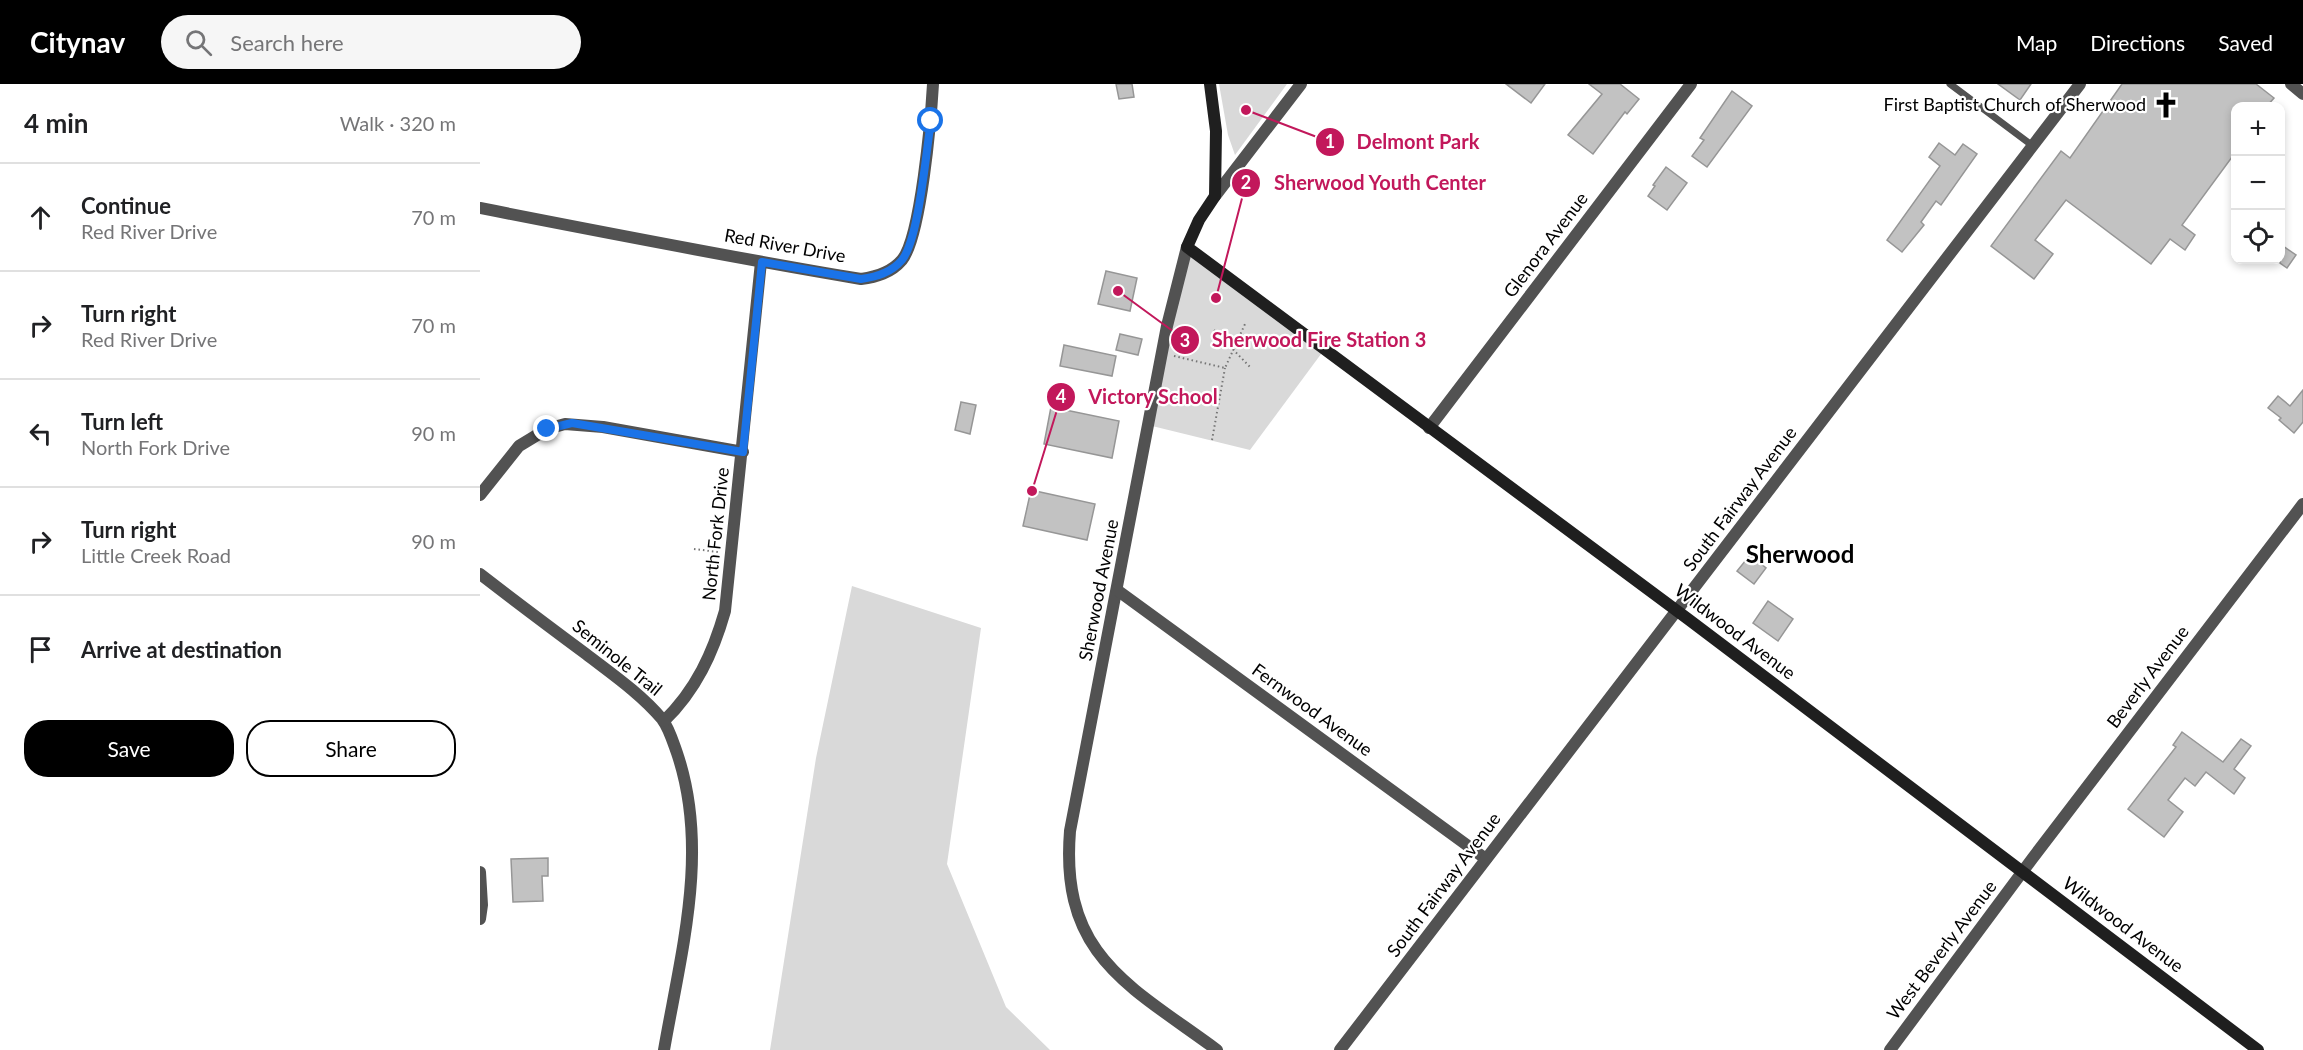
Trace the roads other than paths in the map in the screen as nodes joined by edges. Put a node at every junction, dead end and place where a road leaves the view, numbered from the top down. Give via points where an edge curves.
1 (933, 84) edge
2 (1210, 84) edge
3 (1301, 84) edge
4 (1691, 84) edge
5 (1950, 84) edge
6 (2080, 84) edge
7 (2291, 84) edge
8 (2303, 94) edge
9 (2032, 146) junction
10 (1215, 196) junction
11 (480, 208) edge
12 (1187, 247) junction
13 (762, 262) junction
14 (1429, 428) junction
15 (743, 452) junction
16 (480, 495) edge
17 (2303, 504) edge
18 (480, 574) edge
19 (1117, 590) junction
20 (1677, 611) junction
21 (664, 721) junction
22 (1486, 859) junction
23 (480, 872) edge
24 (2023, 872) junction
25 (480, 919) edge
26 (664, 1050) edge
27 (1217, 1050) edge
28 (1340, 1050) edge
29 (1890, 1050) edge
30 (2258, 1050) edge

1 - 13 street, Red River Drive via 912,240 901,262 876,277 861,279
2 - 10 street via 1216,131
3 - 10 street
4 - 14 street, Glenora Avenue
5 - 9 lane
6 - 9 street, South Fairway Avenue
7 - 8 street
9 - 20 street, South Fairway Avenue
10 - 12 street, Sherwood Avenue
11 - 13 street, Red River Drive
12 - 14 street, Wildwood Avenue
12 - 19 street, Sherwood Avenue via 1162,353
13 - 15 street, North Fork Drive
14 - 20 street, Wildwood Avenue
15 - 16 street via 565,424 547,429 519,446
15 - 21 street, North Fork Drive via 727,602 718,637 691,690
17 - 24 street, Beverly Avenue
18 - 21 street, Seminole Trail via 619,679
19 - 22 street, Fernwood Avenue
19 - 27 street, Sherwood Avenue via 1070,831 1072,896 1089,940 1115,973
20 - 22 street, South Fairway Avenue
20 - 24 street, Wildwood Avenue
21 - 26 street, Seminole Trail via 683,770 693,843 690,900
22 - 28 street, South Fairway Avenue
23 - 25 street
24 - 29 street, West Beverly Avenue
24 - 30 street, Wildwood Avenue

